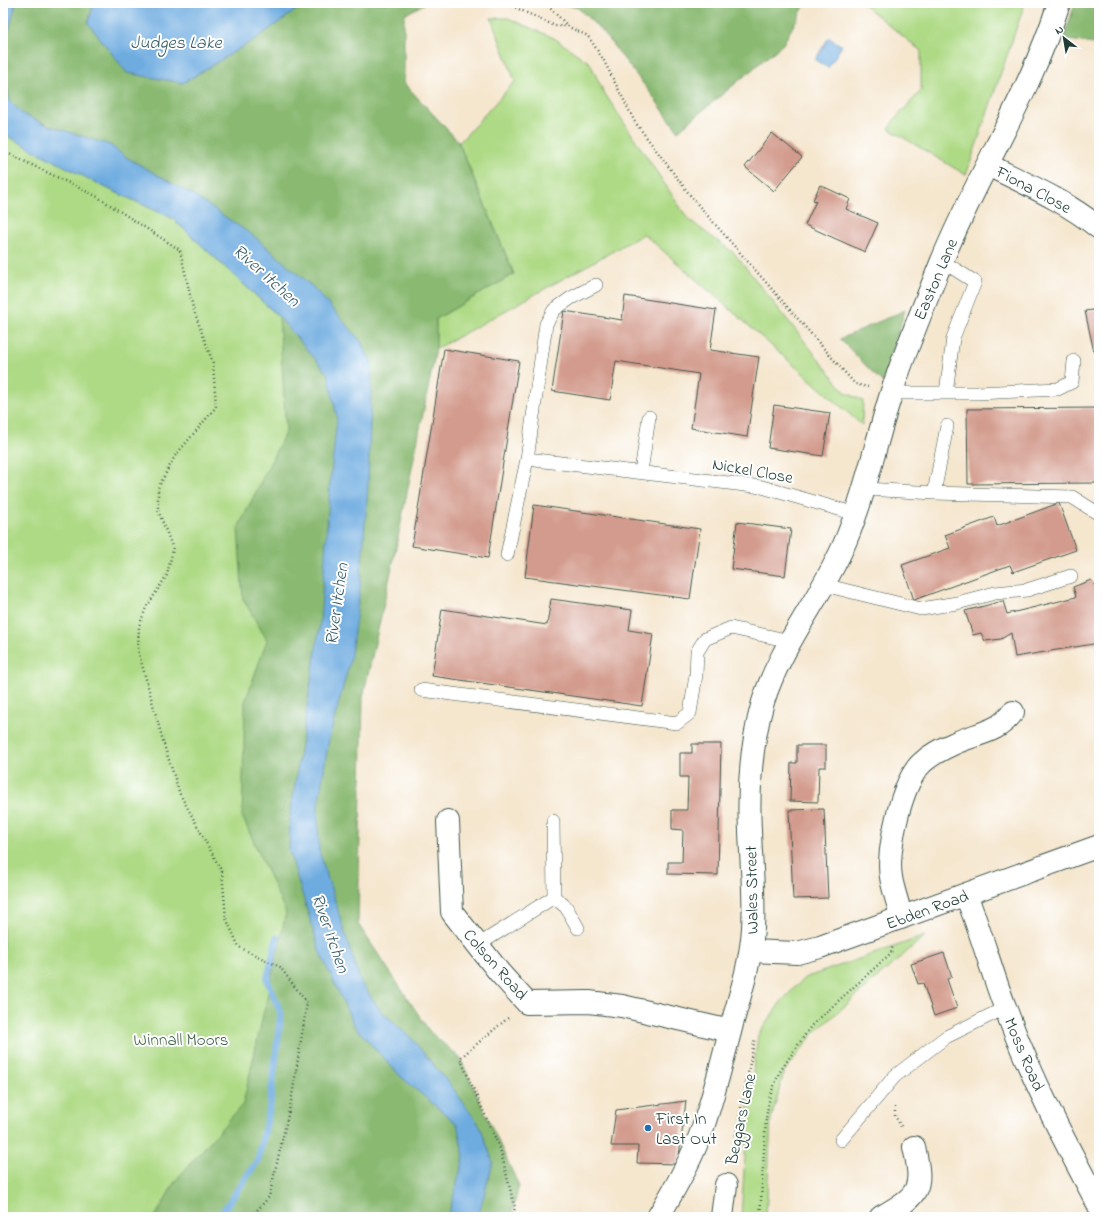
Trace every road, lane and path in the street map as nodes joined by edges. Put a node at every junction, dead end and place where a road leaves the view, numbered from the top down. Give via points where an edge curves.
1 (545, 3) edge
2 (1059, 3) edge
3 (510, 4) edge
4 (464, 6) dead end
5 (569, 26) junction
6 (3, 151) edge
7 (988, 165) junction
8 (1099, 228) edge
9 (942, 261) junction
10 (596, 285) dead end
11 (1074, 361) dead end
12 (891, 393) junction
13 (946, 393) junction
14 (649, 417) dead end
15 (947, 426) dead end
16 (527, 459) junction
17 (641, 472) junction
18 (866, 489) junction
19 (934, 493) junction
20 (856, 514) junction
21 (1099, 514) edge
22 (507, 555) dead end
23 (834, 564) joint
24 (1071, 576) dead end
25 (824, 585) junction
26 (790, 641) junction
27 (422, 690) dead end
28 (1013, 712) dead end
29 (448, 821) dead end
30 (553, 821) dead end
31 (1099, 846) edge
32 (966, 895) junction
33 (554, 897) junction
34 (901, 918) junction
35 (578, 928) dead end
36 (478, 946) junction
37 (751, 951) junction
38 (527, 1003) junction
39 (1005, 1008) junction
40 (730, 1031) junction
41 (756, 1034) dead end
42 (895, 1076) junction
43 (841, 1140) dead end
44 (914, 1147) joint
45 (726, 1185) joint
46 (1099, 1206) edge
47 (251, 1217) edge
48 (512, 1217) edge
49 (658, 1217) edge
50 (722, 1217) edge
51 (760, 1217) edge
52 (881, 1217) edge

1 - 5 path
2 - 7 street, Easton Lane via 1048,37
3 - 4 path
3 - 5 path via 554,26
5 - 12 path via 588,36 636,122 693,199 855,384
6 - 47 path via 96,196 180,250 193,308 213,363 216,407 175,456 158,488 158,510 173,549 167,575 146,608 139,626 138,650 180,794 222,872 226,918 239,947 280,967 307,1003 291,1102 269,1197
7 - 8 street, Fiona Close via 1082,214
7 - 9 street, Easton Lane
9 - 12 street, Easton Lane
9 - 13 lane via 975,282 952,338
10 - 16 lane via 554,310 546,324
11 - 13 lane via 1072,382 1058,389
12 - 13 lane
12 - 18 street, Easton Lane
14 - 17 lane
15 - 19 lane
16 - 17 lane, Nickel Close
16 - 22 lane
17 - 20 lane, Nickel Close via 762,487
18 - 19 lane
18 - 20 street, Easton Lane
19 - 21 lane via 1072,497
20 - 23 street, Easton Lane
23 - 25 street, Wales Street
24 - 25 lane via 1028,590 995,593 957,604 921,609
25 - 26 street, Wales Street
26 - 27 lane via 731,628 705,639 697,652 690,713 677,723
26 - 37 street, Wales Street via 764,698 752,754 749,814 753,925
28 - 34 street via 1005,723 933,754 913,773 894,826 890,851 890,877
29 - 36 street, Colson Road via 452,912
30 - 33 lane
31 - 32 street, Ebden Road
32 - 34 street, Ebden Road
32 - 39 street, Moss Road
33 - 35 lane via 566,907
33 - 36 lane
34 - 37 street, Ebden Road via 797,953
34 - 51 path via 891,953 811,1026 779,1073 770,1096 766,1118
36 - 38 street, Colson Road
37 - 40 street, Wales Street
38 - 40 street, Colson Road via 589,1002 616,1005
38 - 48 path via 460,1058 500,1149 515,1208
39 - 42 lane via 946,1037
39 - 46 street, Moss Road via 1065,1142
40 - 49 street, Wales Street via 702,1130 685,1170
41 - 45 path, Beggars Lane
42 - 43 lane
42 - 44 path via 894,1116
44 - 52 street via 919,1169 918,1188 903,1204
45 - 50 street, Beggars Lane

